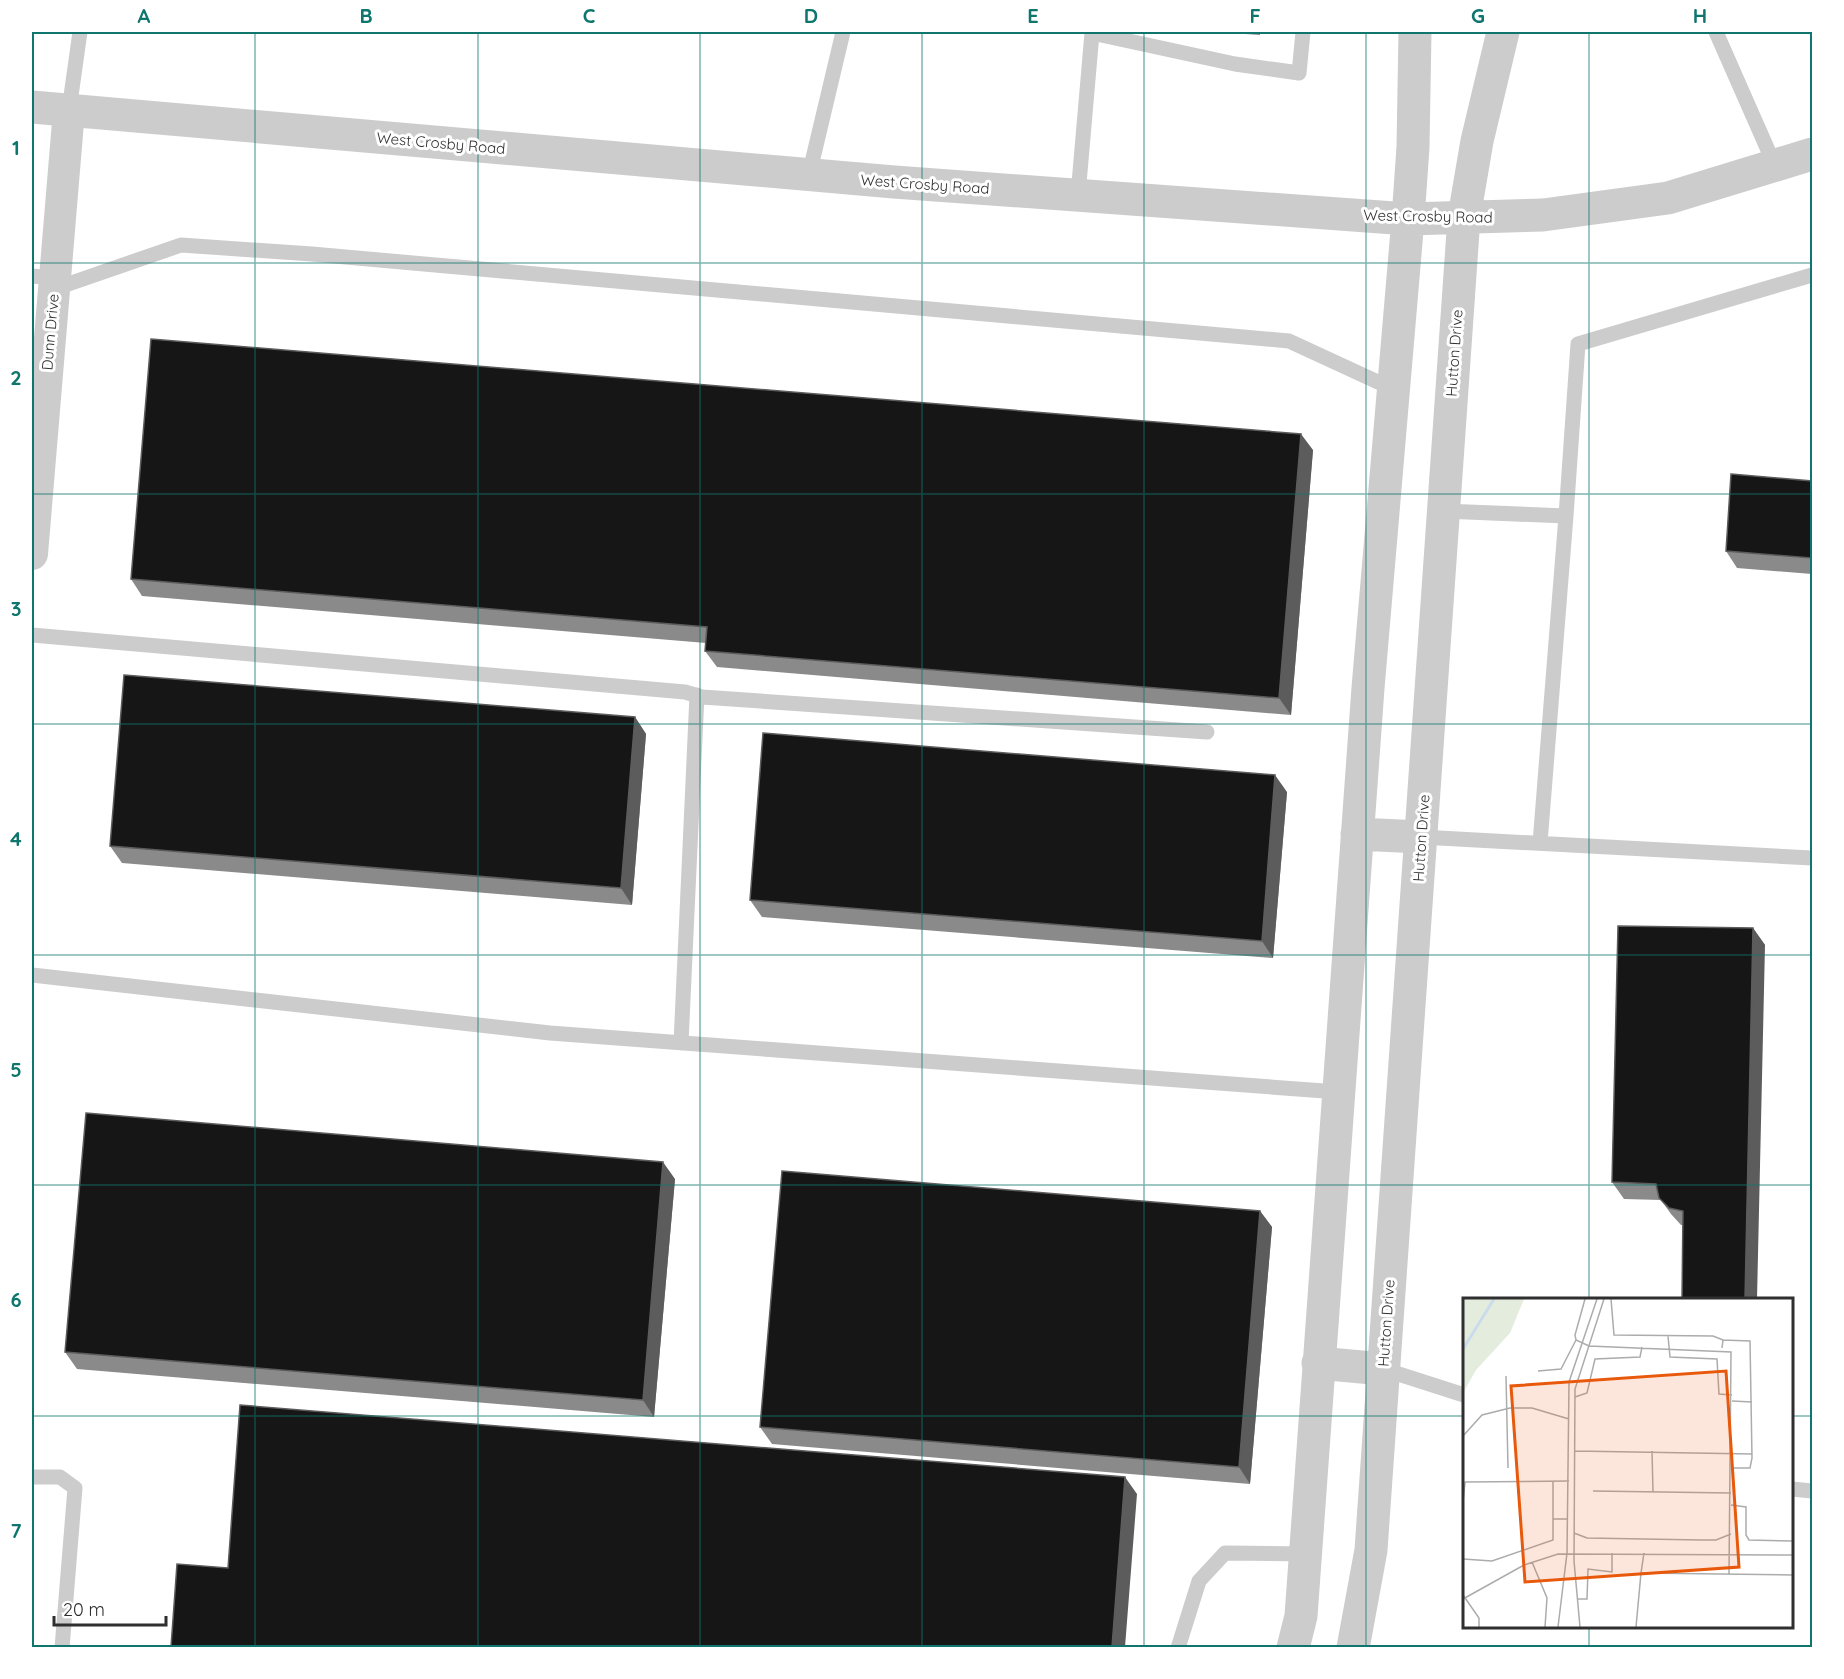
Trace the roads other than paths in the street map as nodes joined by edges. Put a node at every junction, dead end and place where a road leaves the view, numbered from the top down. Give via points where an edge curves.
1 (80, 32) edge
2 (843, 32) edge
3 (1085, 32) edge
4 (1303, 32) edge
5 (1414, 32) edge
6 (1503, 32) edge
7 (1716, 32) edge
8 (32, 107) edge
9 (69, 110) junction
10 (1812, 154) edge
11 (1774, 166) junction
12 (809, 175) junction
13 (1078, 195) junction
14 (1464, 218) junction
15 (1408, 219) junction
16 (1812, 274) edge
17 (47, 281) edge
18 (1393, 389) junction
19 (1443, 510) junction
20 (1566, 516) junction
21 (32, 543) edge
22 (32, 635) edge
23 (697, 695) junction
24 (1207, 732) dead end
25 (1357, 834) junction
26 (1421, 837) junction
27 (1540, 843) junction
28 (1812, 858) edge
29 (32, 975) edge
30 (681, 1043) junction
31 (1338, 1092) junction
32 (1318, 1363) junction
33 (1383, 1369) junction
34 (1463, 1395) edge
35 (32, 1477) edge
36 (1793, 1489) edge
37 (1812, 1491) edge
38 (1304, 1554) junction
39 (63, 1647) edge
40 (1178, 1647) edge
41 (1293, 1647) edge
42 (1353, 1647) edge

1 - 9 lane
2 - 12 lane
3 - 4 lane via 1235,64 1299,73
3 - 13 lane
5 - 15 street
6 - 14 street, Hutton Drive via 1477,141
7 - 11 lane
8 - 9 street, West Crosby Road
9 - 12 street, West Crosby Road
9 - 17 street, Dunn Drive
10 - 11 street, West Crosby Road
11 - 14 street, West Crosby Road via 1668,198 1543,215
12 - 13 street, West Crosby Road
13 - 15 street, West Crosby Road
14 - 15 street, West Crosby Road
14 - 19 street, Hutton Drive
15 - 18 street
16 - 20 lane via 1578,344
17 - 18 lane via 181,245 312,254 1290,340
17 - 21 street, Dunn Drive
18 - 25 street
19 - 20 lane
19 - 26 street, Hutton Drive
20 - 27 lane
22 - 23 lane
23 - 24 lane
23 - 30 lane
25 - 26 street
25 - 31 street
26 - 27 lane
26 - 33 street, Hutton Drive
27 - 28 lane
29 - 30 lane via 550,1033
30 - 31 lane
31 - 32 street
32 - 33 street
32 - 38 street
33 - 34 lane
33 - 42 street, Hutton Drive via 1371,1550
35 - 39 lane via 60,1477 75,1488
36 - 37 lane
38 - 40 lane via 1225,1553 1199,1581
38 - 41 street via 1300,1616

